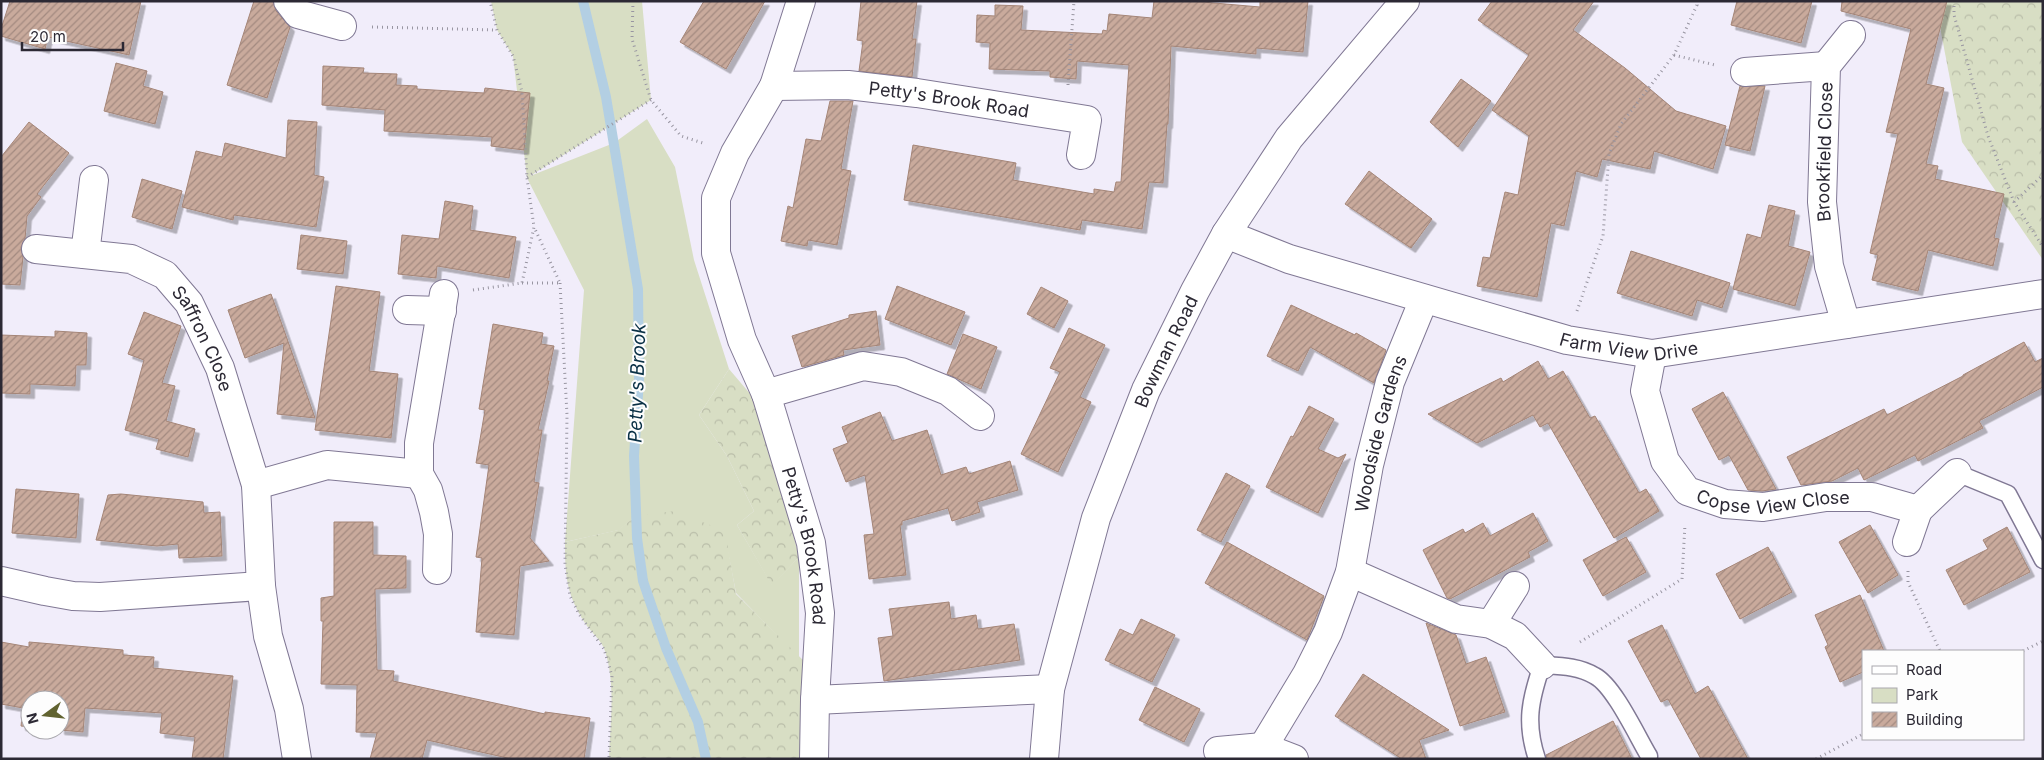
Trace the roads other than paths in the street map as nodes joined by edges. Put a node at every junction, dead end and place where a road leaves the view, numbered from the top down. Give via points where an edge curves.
1 (288, 1) edge
2 (801, 1) edge
3 (1405, 1) edge
4 (342, 26) road end
5 (1851, 36) dead end
6 (1826, 66) junction
7 (1746, 72) road end
8 (774, 86) junction
9 (1080, 155) dead end
10 (94, 180) dead end
11 (1226, 234) junction
12 (36, 249) dead end
13 (85, 254) junction
14 (2043, 294) edge
15 (1424, 299) junction
16 (407, 310) dead end
17 (1846, 324) junction
18 (1652, 354) junction
19 (766, 394) junction
20 (980, 416) dead end
21 (1957, 473) joint
22 (419, 474) junction
23 (256, 485) junction
24 (1918, 510) junction
25 (1907, 542) road end
26 (2043, 560) edge
27 (437, 570) dead end
28 (1350, 572) junction
29 (1, 581) edge
30 (261, 586) junction
31 (1515, 586) dead end
32 (1491, 624) junction
33 (1542, 665) junction
34 (1050, 689) junction
35 (815, 700) junction
36 (1263, 747) junction
37 (1218, 751) dead end
38 (1649, 756) dead end
39 (297, 759) edge
40 (814, 759) edge
41 (1044, 759) edge
42 (1294, 759) edge
43 (1537, 759) edge

1 - 4 street via 298,14
2 - 8 street, Petty's Brook Road
3 - 11 street, Bowman Road via 1289,138
5 - 6 street, Brookfield Close
6 - 7 street, Brookfield Close
6 - 17 street, Brookfield Close via 1822,202 1829,266
8 - 9 street, Petty's Brook Road via 848,85 1087,120
8 - 19 street, Petty's Brook Road via 735,153 716,198 716,253 742,340
10 - 13 street
11 - 15 street, Farm View Drive via 1289,259
11 - 34 street, Bowman Road via 1146,390 1096,518
12 - 13 street, Saffron Close
13 - 23 street, Saffron Close via 131,259 165,275 189,304 220,368
14 - 17 street, Farm View Drive
15 - 18 street, Farm View Drive via 1566,340
15 - 28 street, Woodside Gardens via 1390,382
16 - 22 street via 443,303 419,443
17 - 18 street, Farm View Drive
18 - 24 street, Copse View Close via 1645,391 1665,461 1687,491 1725,504 1763,507 1826,497 1872,497
19 - 20 street via 863,366 901,372 948,391
19 - 35 street, Petty's Brook Road via 811,543 820,613
21 - 24 street
21 - 26 lane via 2008,494
22 - 23 street via 326,466
22 - 27 street via 434,512 438,534
23 - 30 street, Saffron Close
24 - 25 street
28 - 32 street via 1456,619
28 - 36 street, Woodside Gardens via 1328,632
29 - 30 street via 45,592 100,597
30 - 39 street, Saffron Close via 268,636 291,717
31 - 32 street
32 - 33 street via 1515,636
33 - 38 lane via 1572,667 1596,676 1617,700
33 - 43 lane via 1532,693 1530,722 1530,739
34 - 35 street
34 - 41 street, Bowman Road
35 - 40 street, Petty's Brook Road
36 - 37 street
36 - 42 street

